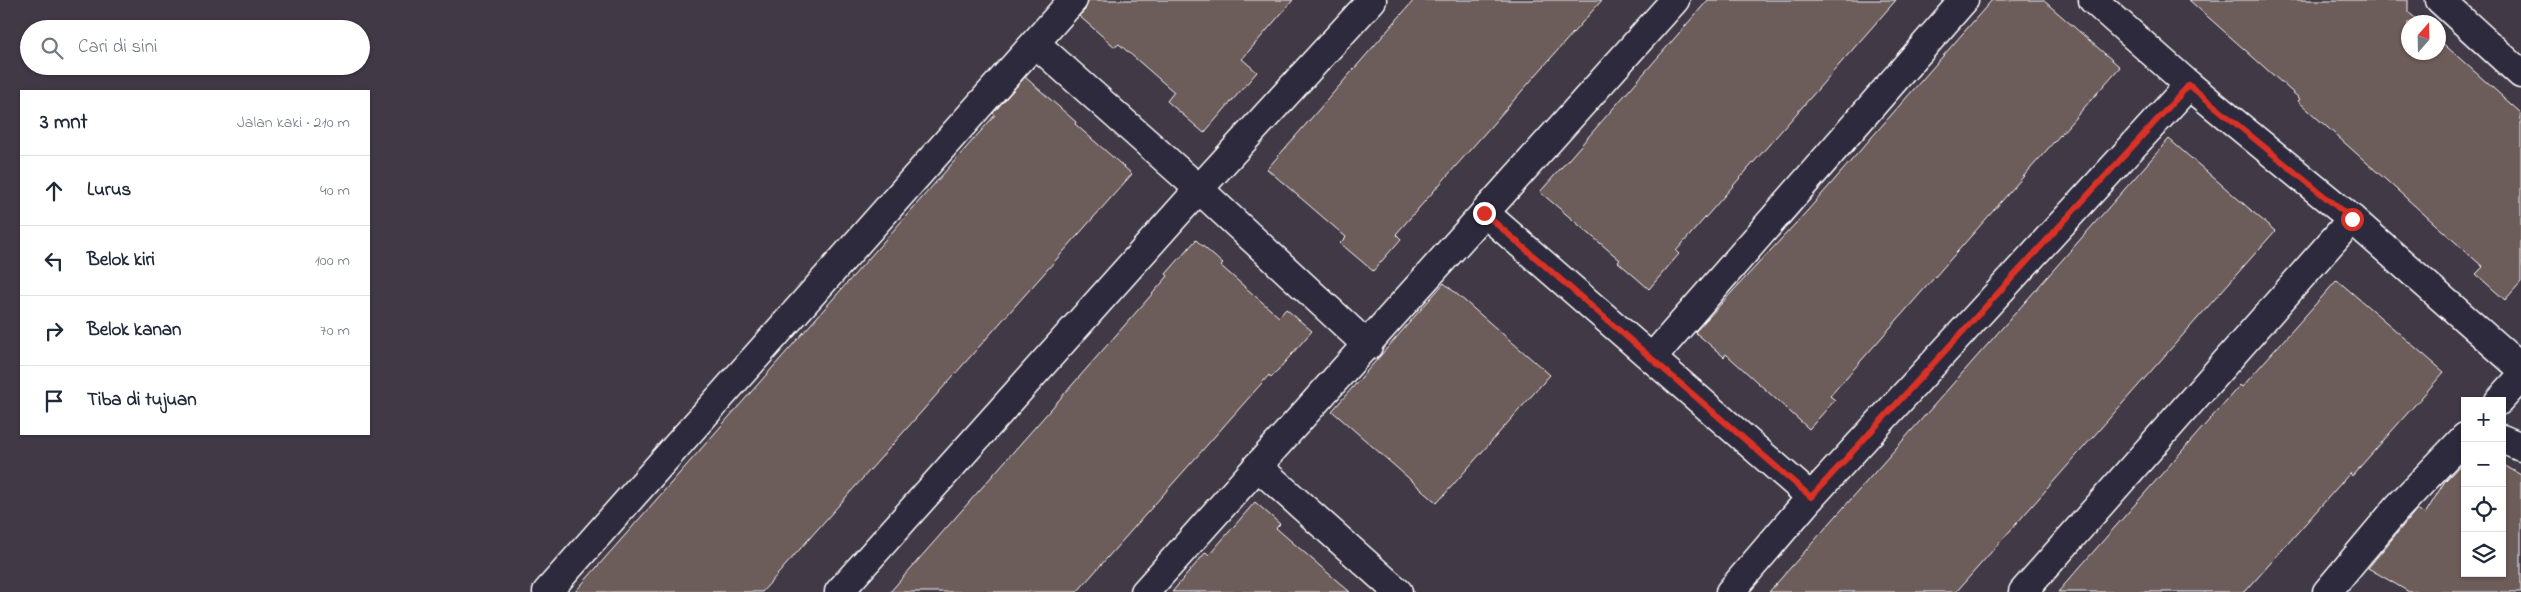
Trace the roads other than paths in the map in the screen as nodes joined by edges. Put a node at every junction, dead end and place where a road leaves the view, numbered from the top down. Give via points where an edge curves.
1 (1073, 0) edge
2 (1372, 0) edge
3 (1675, 0) edge
4 (1964, 0) edge
5 (2093, 0) edge
6 (2440, 0) edge
7 (1035, 42) junction
8 (2521, 74) edge
9 (2189, 85) junction
10 (1199, 189) junction
11 (1484, 213) junction
12 (2352, 219) junction
13 (1368, 346) junction
14 (1652, 358) junction
15 (2521, 368) edge
16 (2521, 377) edge
17 (2503, 397) edge
18 (2461, 441) edge
19 (2506, 441) edge
20 (2521, 447) edge
21 (1257, 466) junction
22 (1811, 497) junction
23 (2331, 591) edge
24 (547, 592) edge
25 (839, 592) edge
26 (1145, 592) edge
27 (1398, 592) edge
28 (1730, 592) edge
29 (2023, 592) edge

1 - 7 street
2 - 10 street
3 - 11 street
4 - 14 street
5 - 9 street
6 - 8 street
7 - 10 street
7 - 24 street
9 - 12 street
9 - 22 street
10 - 13 street
10 - 25 street
11 - 13 street
11 - 14 street
12 - 15 street
12 - 29 street
13 - 21 street
14 - 22 street
16 - 17 street
18 - 23 street via 2398,507
19 - 20 street
21 - 26 street
21 - 27 street
22 - 28 street

